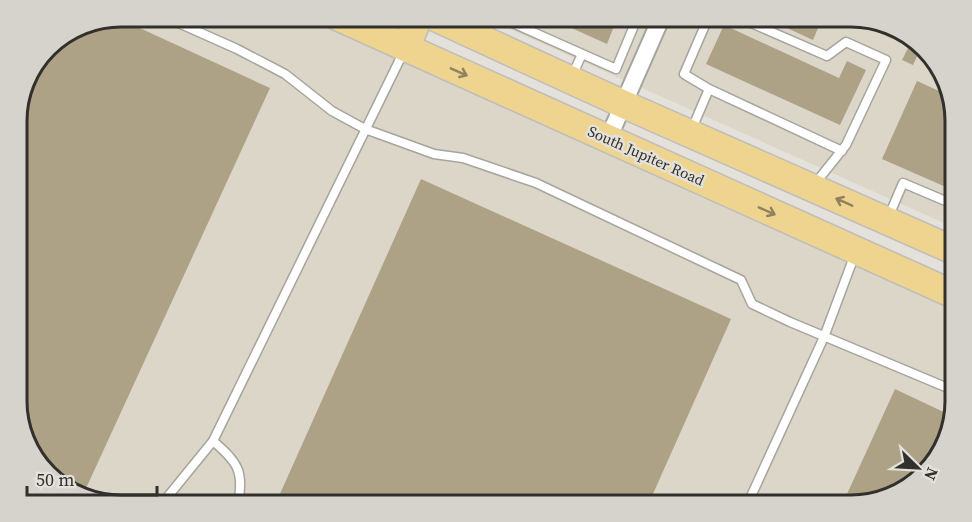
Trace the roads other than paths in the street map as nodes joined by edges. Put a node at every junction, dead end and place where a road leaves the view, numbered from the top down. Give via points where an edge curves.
1 (188, 27) edge
2 (360, 27) edge
3 (415, 27) edge
4 (495, 27) edge
5 (500, 27) edge
6 (633, 27) edge
7 (657, 27) edge
8 (704, 27) edge
9 (760, 27) edge
10 (406, 48) junction
11 (582, 54) junction
12 (571, 80) junction
13 (710, 89) junction
14 (623, 104) junction
15 (366, 129) junction
16 (690, 134) junction
17 (608, 139) junction
18 (842, 151) junction
19 (812, 188) junction
20 (945, 201) edge
21 (887, 221) junction
22 (794, 224) junction
23 (945, 247) edge
24 (856, 251) junction
25 (945, 291) edge
26 (824, 337) junction
27 (945, 387) edge
28 (213, 441) junction
29 (170, 495) edge
30 (240, 495) edge
31 (752, 495) edge

1 - 15 lane via 285,74 332,111
2 - 10 main road, South Jupiter Road
3 - 10 main road
4 - 12 main road
5 - 11 lane
6 - 11 lane via 615,69
7 - 14 street
8 - 13 lane via 684,74
9 - 18 lane via 827,56 846,42 886,60
10 - 15 lane
10 -> 17 main road, South Jupiter Road
11 - 12 lane
12 - 14 main road
13 - 16 lane
13 - 18 lane
14 - 16 main road
14 - 17 street
15 - 26 lane via 536,183 741,280 752,304
15 - 28 lane
16 - 19 main road
17 -> 22 main road, South Jupiter Road
18 - 19 lane
21 -> 19 main road
19 - 22 main road
20 - 21 lane via 903,183
21 - 23 main road
22 - 24 main road, South Jupiter Road
24 - 25 main road, South Jupiter Road
24 - 26 lane
26 - 27 lane
26 - 31 lane
28 - 29 lane
28 - 30 lane via 232,457 242,482

